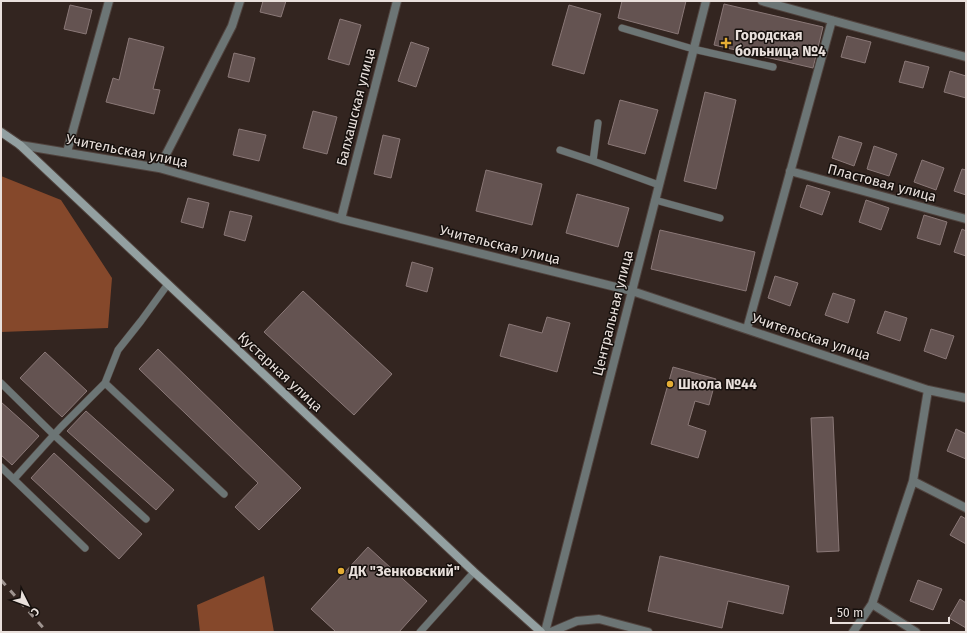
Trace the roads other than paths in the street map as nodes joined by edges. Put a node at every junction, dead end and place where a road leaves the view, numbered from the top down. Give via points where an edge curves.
1 (109, 1) edge
2 (240, 1) edge
3 (397, 1) edge
4 (706, 1) edge
5 (762, 1) edge
6 (832, 20) junction
7 (622, 28) dead end
8 (693, 49) junction
9 (966, 57) edge
10 (773, 67) dead end
11 (598, 123) dead end
12 (1, 132) edge
13 (20, 145) junction
14 (560, 150) dead end
15 (67, 152) junction
16 (593, 161) junction
17 (159, 168) junction
18 (790, 171) junction
19 (659, 185) junction
20 (655, 200) junction
21 (720, 218) dead end
22 (340, 219) junction
23 (966, 219) edge
24 (168, 284) junction
25 (632, 291) junction
26 (747, 329) junction
27 (1, 383) edge
28 (105, 383) junction
29 (928, 390) junction
30 (966, 398) edge
31 (54, 435) junction
32 (1, 467) edge
33 (14, 479) junction
34 (914, 481) junction
35 (224, 494) dead end
36 (966, 508) edge
37 (146, 519) dead end
38 (85, 548) dead end
39 (474, 572) junction
40 (872, 604) junction
41 (420, 632) edge
42 (541, 632) edge
43 (545, 632) edge
44 (551, 632) edge
45 (648, 632) edge
46 (853, 632) edge
47 (916, 632) edge

1 - 15 street
2 - 17 street via 232,26
3 - 22 street, Балхашская улица
4 - 8 street, Центральная улица
5 - 6 street
6 - 9 street
6 - 18 street
7 - 8 lane
8 - 10 lane
8 - 19 street, Центральная улица
11 - 16 lane
12 - 13 main road, Кустарная улица
13 - 15 street, Учительская улица
13 - 24 main road, Кустарная улица
14 - 16 lane
15 - 17 street, Учительская улица
16 - 19 lane
17 - 22 street, Учительская улица
18 - 23 street, Пластовая улица
18 - 26 street
19 - 20 street, Центральная улица
20 - 21 lane
20 - 25 street, Центральная улица
22 - 25 street, Учительская улица
24 - 28 lane via 118,350
24 - 39 main road, Кустарная улица
25 - 26 street, Учительская улица
25 - 43 street, Центральная улица
26 - 29 street, Учительская улица
27 - 31 lane
28 - 31 lane
28 - 35 lane
29 - 30 street, Учительская улица
29 - 34 street
31 - 33 lane
31 - 37 lane
32 - 33 lane
33 - 38 lane
34 - 36 street
34 - 40 street
39 - 41 lane
39 - 42 main road, Кустарная улица
40 - 46 street
40 - 47 street
44 - 45 street via 577,621 599,619

